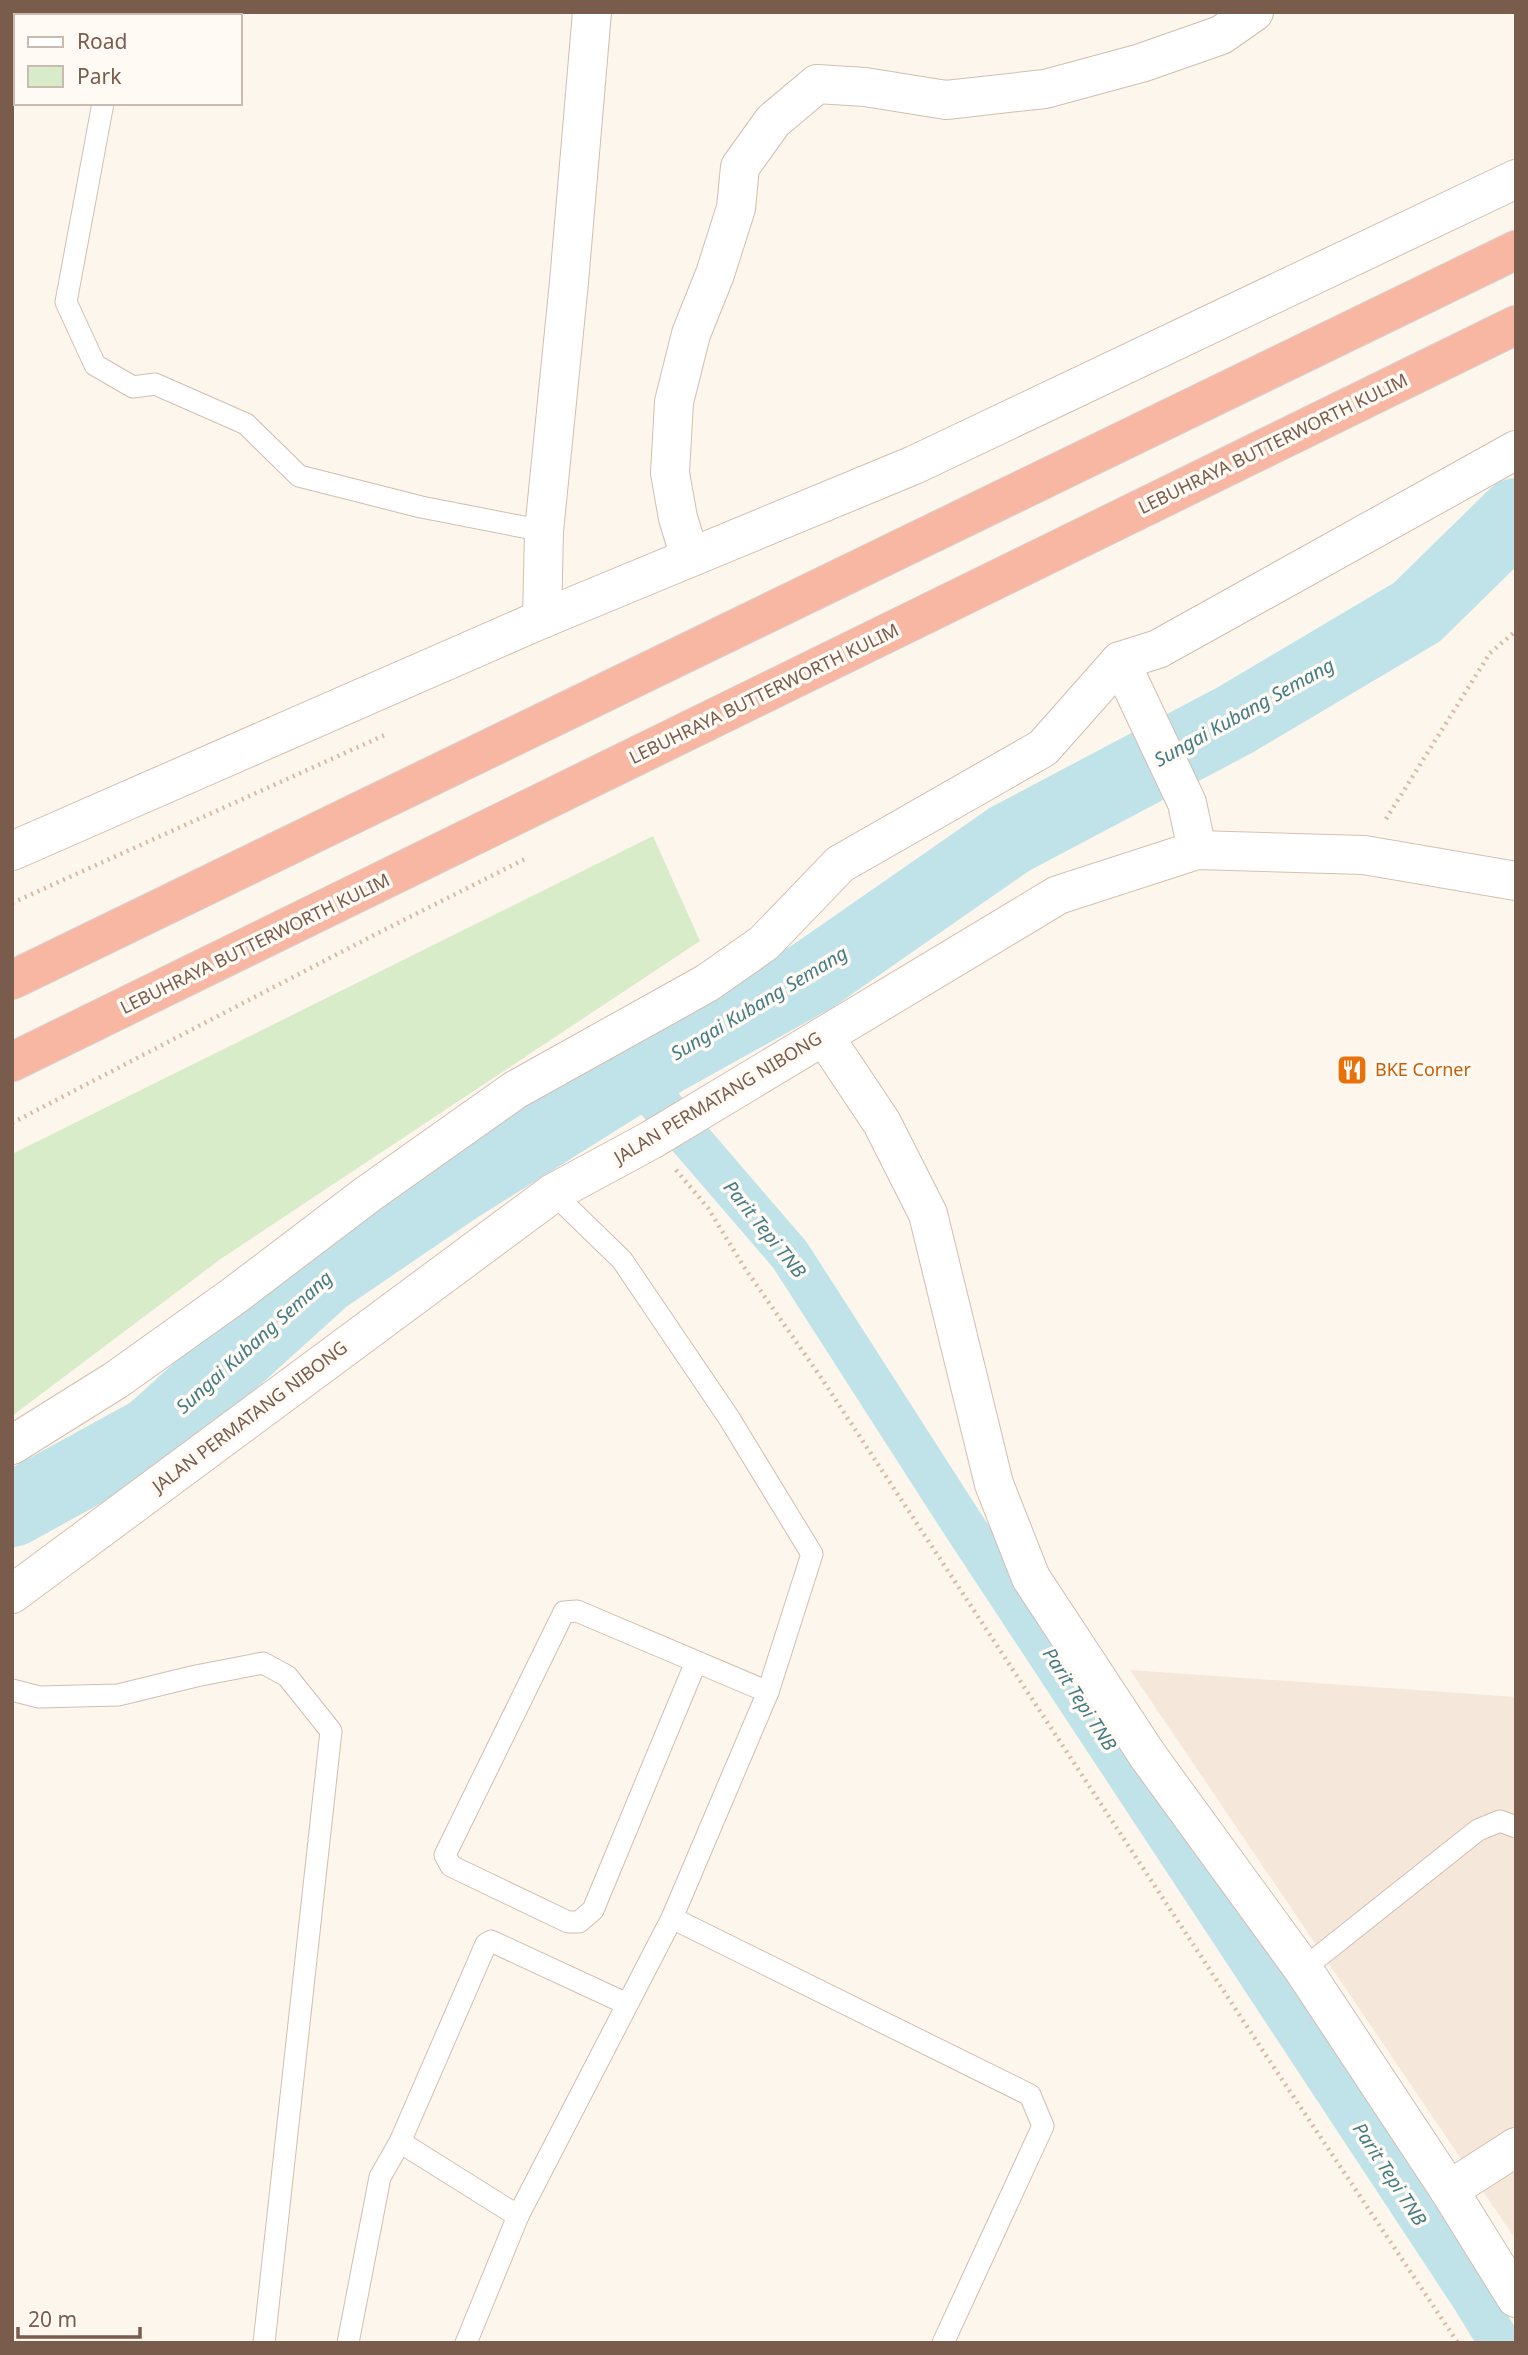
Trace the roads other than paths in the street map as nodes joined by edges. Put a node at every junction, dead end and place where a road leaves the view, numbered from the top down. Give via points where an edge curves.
1 (592, 12) edge
2 (1254, 12) edge
3 (103, 105) edge
4 (1516, 179) edge
5 (1516, 250) edge
6 (1516, 325) edge
7 (1516, 450) edge
8 (544, 531) junction
9 (690, 558) junction
10 (542, 619) junction
11 (1126, 673) junction
12 (1197, 850) junction
13 (12, 851) edge
14 (1516, 881) edge
15 (12, 980) edge
16 (824, 1036) junction
17 (12, 1062) edge
18 (553, 1193) junction
19 (12, 1445) edge
20 (12, 1594) edge
21 (696, 1662) junction
22 (12, 1690) edge
23 (768, 1692) junction
24 (1516, 1827) edge
25 (671, 1918) junction
26 (1303, 1969) junction
27 (627, 2004) junction
28 (400, 2142) junction
29 (1516, 2147) edge
30 (1448, 2190) junction
31 (518, 2216) junction
32 (1516, 2298) edge
33 (264, 2343) edge
34 (348, 2343) edge
35 (466, 2343) edge
36 (943, 2343) edge

1 - 8 street
2 - 9 street via 1221,35 1045,89 946,100 817,84 773,121 740,167 736,208 691,334 674,402 670,474
3 - 8 lane via 66,302 95,366 133,387 155,384 246,424 299,476 421,508
4 - 9 street via 914,465
5 - 15 highway
6 - 17 highway, LEBUHRAYA BUTTERWORTH KULIM
7 - 11 street via 1158,649
8 - 10 street
9 - 10 street
10 - 13 street
11 - 12 street via 1187,803
11 - 19 street via 1043,748 840,864 764,943 707,983 515,1090 235,1296
12 - 14 street, JALAN PERMATANG NIBONG via 1364,855
12 - 16 street, JALAN PERMATANG NIBONG via 1058,895
16 - 18 street, JALAN PERMATANG NIBONG
16 - 26 street via 882,1123 928,1214 994,1484 1031,1578 1148,1756
18 - 20 street, JALAN PERMATANG NIBONG
18 - 23 lane via 622,1260 729,1418 812,1554
21 - 21 lane via 577,1611 564,1612 445,1855 451,1866 568,1922 579,1922 593,1910
21 - 23 lane
22 - 33 lane via 39,1697 118,1695 263,1663 287,1676 331,1731
23 - 25 lane
24 - 26 lane via 1500,1821 1478,1830
25 - 27 lane
25 - 36 lane via 1030,2095 1042,2126
26 - 30 street
27 - 28 lane via 491,1941 486,1944
27 - 31 lane
28 - 31 lane
28 - 34 lane via 380,2177
29 - 30 street
30 - 32 street
31 - 35 lane

